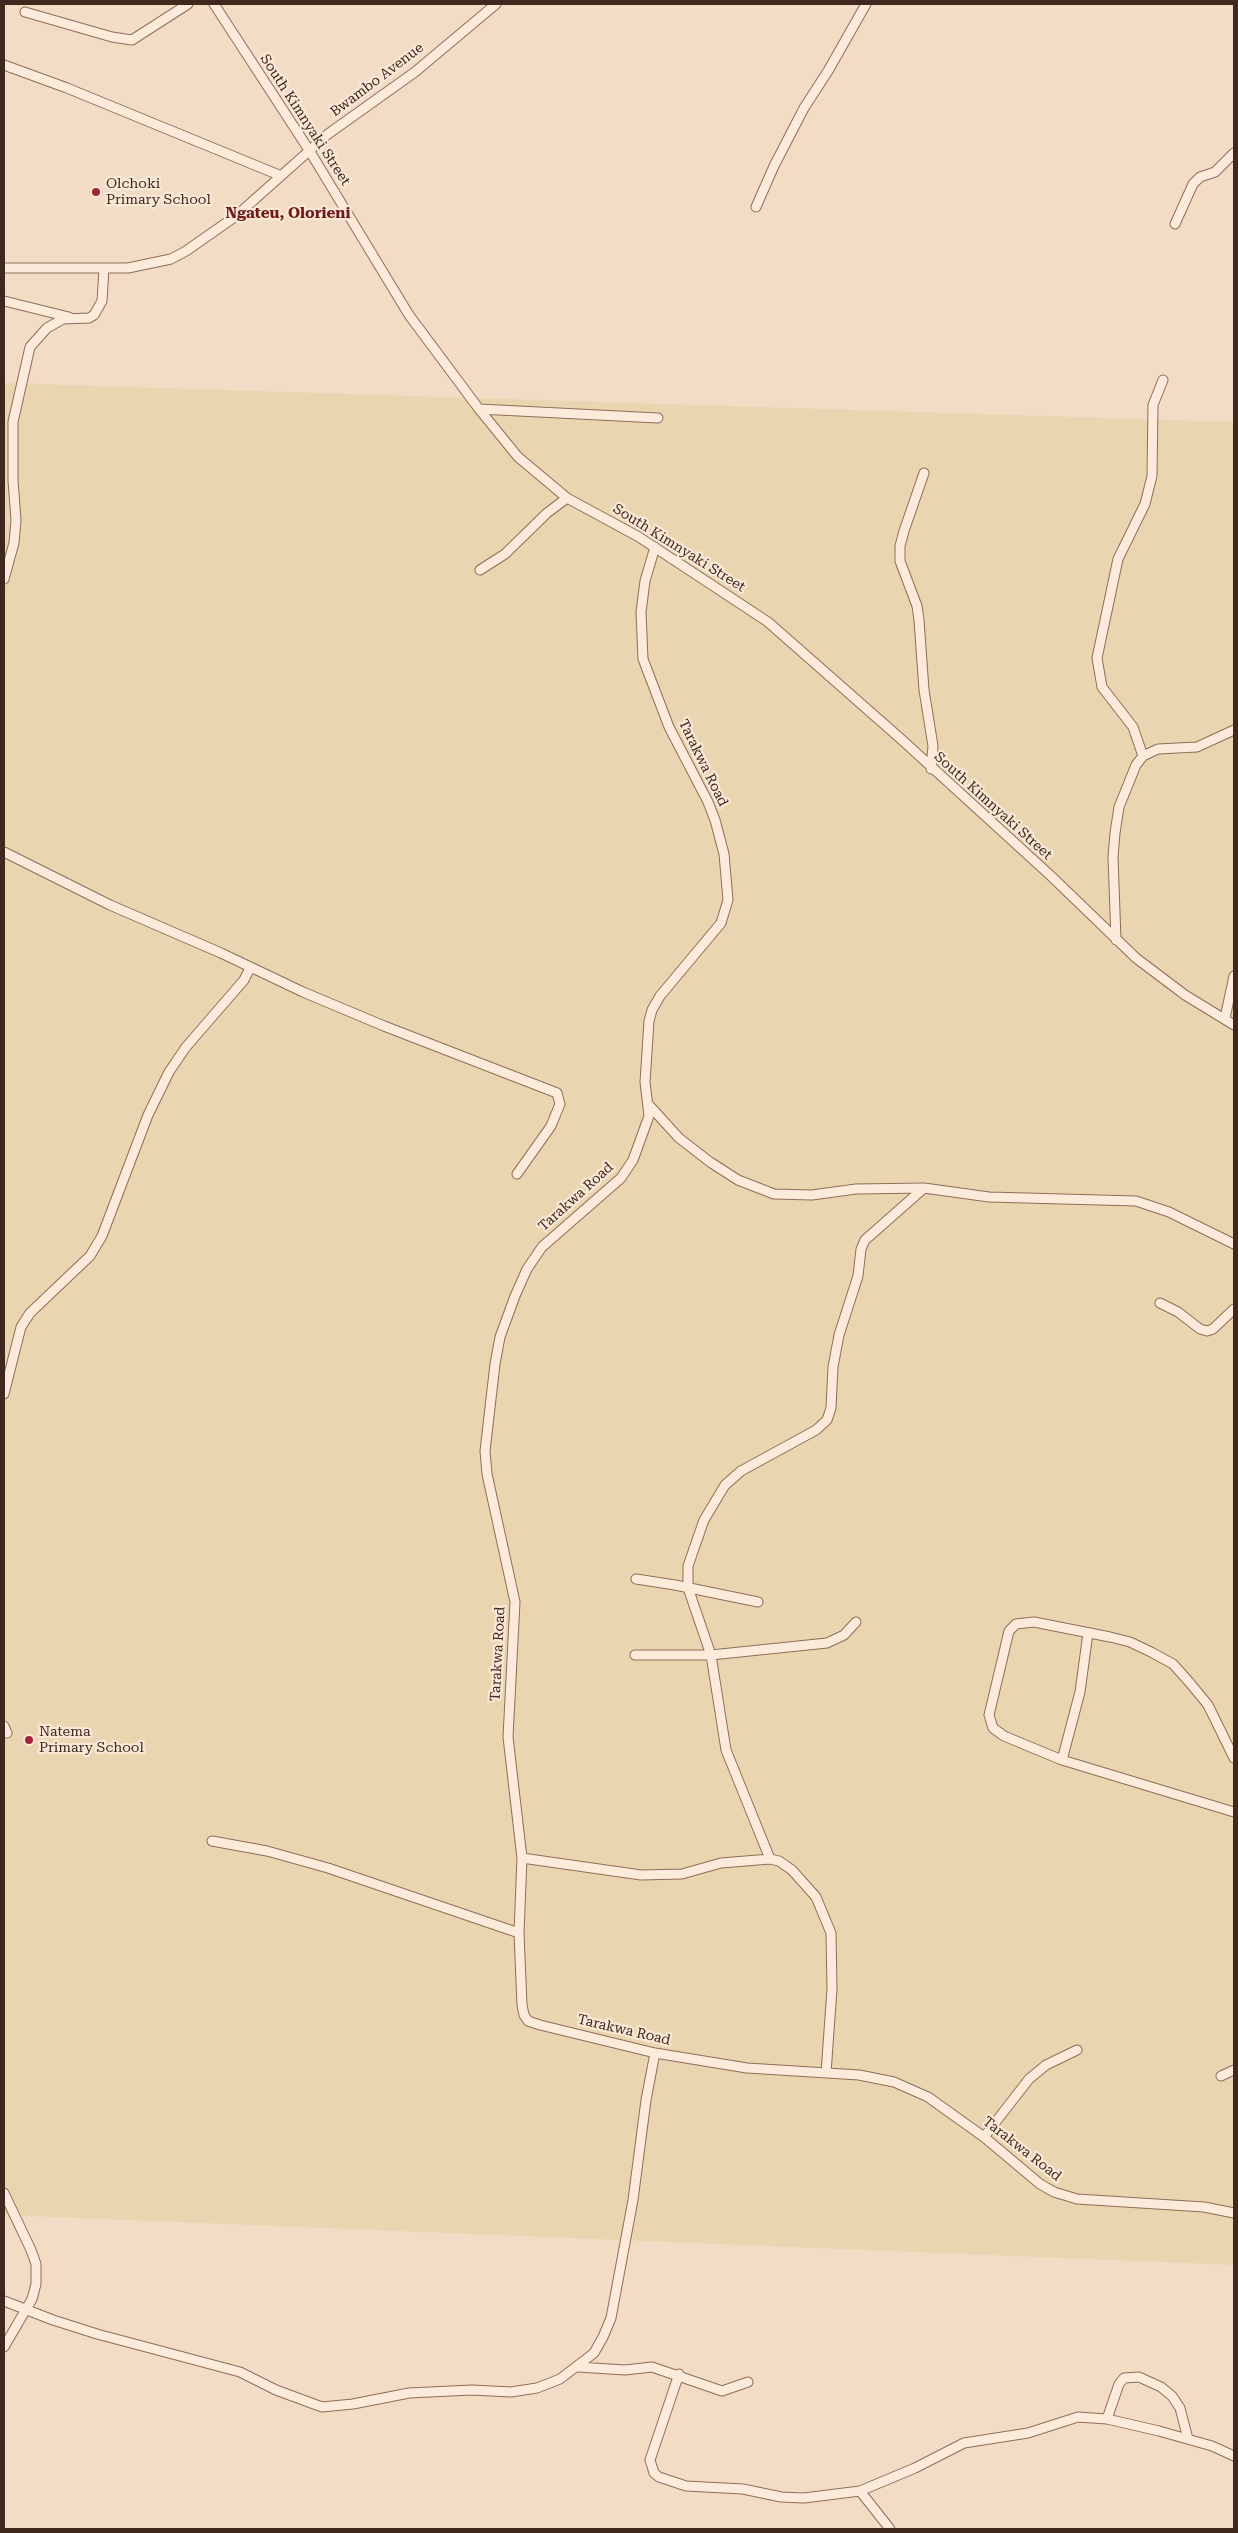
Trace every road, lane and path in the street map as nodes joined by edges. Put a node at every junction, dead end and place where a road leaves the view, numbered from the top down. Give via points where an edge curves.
1 (188, 4) edge
2 (214, 4) edge
3 (496, 4) edge
4 (866, 4) edge
5 (25, 12) dead end
6 (4, 65) edge
7 (309, 150) junction
8 (1234, 153) edge
9 (280, 176) junction
10 (756, 207) dead end
11 (1175, 224) dead end
12 (4, 268) edge
13 (104, 269) junction
14 (4, 301) edge
15 (70, 317) junction
16 (1164, 380) dead end
17 (479, 409) junction
18 (658, 418) dead end
19 (924, 474) dead end
20 (567, 498) junction
21 (655, 547) junction
22 (480, 570) dead end
23 (4, 579) edge
24 (1234, 730) edge
25 (1143, 756) junction
26 (931, 769) junction
27 (4, 852) edge
28 (1116, 940) junction
29 (250, 968) junction
30 (1234, 976) edge
31 (1225, 1018) junction
32 (1234, 1025) edge
33 (648, 1104) junction
34 (517, 1174) dead end
35 (924, 1188) junction
36 (1234, 1244) edge
37 (1160, 1304) dead end
38 (1234, 1309) edge
39 (4, 1394) edge
40 (636, 1579) dead end
41 (688, 1588) junction
42 (758, 1602) dead end
43 (856, 1622) dead end
44 (1088, 1633) junction
45 (635, 1655) dead end
46 (711, 1655) junction
47 (1234, 1758) edge
48 (1062, 1760) junction
49 (1234, 1812) edge
50 (212, 1841) dead end
51 (522, 1858) junction
52 (770, 1858) junction
53 (519, 1933) junction
54 (1077, 2050) dead end
55 (655, 2053) junction
56 (1234, 2070) edge
57 (826, 2073) junction
58 (1221, 2076) dead end
59 (984, 2137) junction
60 (4, 2193) edge
61 (1234, 2213) edge
62 (4, 2301) edge
63 (24, 2310) junction
64 (4, 2347) edge
65 (578, 2367) junction
66 (679, 2374) junction
67 (748, 2382) dead end
68 (1107, 2419) junction
69 (1188, 2439) junction
70 (1234, 2456) edge
71 (860, 2492) junction
72 (890, 2529) edge

1 - 5 street via 132,40
2 - 7 street, South Kimnyaki Street
3 - 7 street, Bwambo Avenue via 415,72
4 - 10 street via 804,108
6 - 9 street
7 - 9 street, Bwambo Avenue
7 - 17 street, South Kimnyaki Street via 409,316
8 - 11 street via 1214,172 1200,177 1193,184
9 - 13 street, Bwambo Avenue via 236,216 186,252 143,265
12 - 13 street, Bwambo Avenue
13 - 15 street via 104,290 99,309 89,318
14 - 15 street
15 - 23 street via 52,325 37,338 27,358 13,422 16,520 14,543
16 - 25 street via 1154,405 1151,482 1118,559 1097,658 1102,687 1133,726
17 - 18 street
17 - 20 street, South Kimnyaki Street via 518,457
19 - 26 street via 904,531 900,561 917,606 924,690 933,746
20 - 21 street, South Kimnyaki Street
20 - 22 street via 505,554
21 - 26 street, South Kimnyaki Street via 768,622
21 - 33 street, Tarakwa Road via 645,581 641,612 643,659 669,727 715,820 724,854 728,900 721,923 652,1010 645,1077
24 - 25 street via 1196,747 1158,749
25 - 28 street via 1136,765 1119,807 1115,832
26 - 28 street, South Kimnyaki Street via 1051,876
27 - 29 street via 110,906
28 - 31 street, South Kimnyaki Street via 1158,975
29 - 34 street via 367,1019 557,1093 560,1104 552,1126
29 - 39 street via 244,980 186,1047 169,1072 148,1114 102,1236 90,1256 30,1313 21,1327
30 - 31 street
31 - 32 street, South Kimnyaki Street
33 - 35 street via 679,1138 710,1162 738,1180 774,1194 812,1196 856,1189
33 - 51 street, Tarakwa Road via 646,1129 634,1160 621,1178 554,1235 527,1269 500,1337 495,1364 485,1451 490,1489 516,1602 508,1737
35 - 36 street via 989,1197 1136,1201 1169,1212
35 - 41 street via 865,1240 861,1249 858,1276 839,1335 833,1367 832,1408 826,1420 816,1430 742,1471 725,1485 715,1498 695,1542 688,1566
37 - 38 street via 1207,1331
40 - 41 street
41 - 42 street
41 - 46 street
43 - 46 street via 844,1635 827,1643
44 - 47 street via 1130,1642 1173,1664 1208,1705
44 - 48 street via 1080,1692
44 - 48 street via 1034,1622 1016,1624 1009,1631 1005,1644 989,1715 993,1728 1004,1736
45 - 46 street
46 - 52 street via 726,1750
48 - 49 street
50 - 53 street via 267,1851 328,1868
51 - 52 street via 666,1876 736,1861
51 - 53 street, Tarakwa Road
52 - 57 street via 792,1870 816,1897 831,1933 832,1989
53 - 55 street, Tarakwa Road via 522,2005 528,2021
54 - 59 street via 1029,2079
55 - 57 street, Tarakwa Road via 747,2068
55 - 65 street via 611,2318 594,2353
56 - 58 street
57 - 59 street, Tarakwa Road via 894,2082 928,2097
59 - 61 street, Tarakwa Road via 1040,2184 1066,2197 1204,2207
60 - 63 street via 36,2264 36,2284 32,2299
62 - 63 street
63 - 64 street
63 - 65 street via 126,2342 240,2372 322,2407 409,2393 511,2392 537,2388
65 - 66 street via 625,2370 652,2367
66 - 67 street via 722,2391
66 - 71 street via 650,2460 654,2473 659,2477 686,2486 743,2489 781,2497
68 - 69 street
68 - 69 street via 1118,2384 1124,2378 1139,2377 1172,2396 1180,2408
68 - 71 street via 1078,2417 1028,2433 964,2443
69 - 70 street
71 - 72 street

